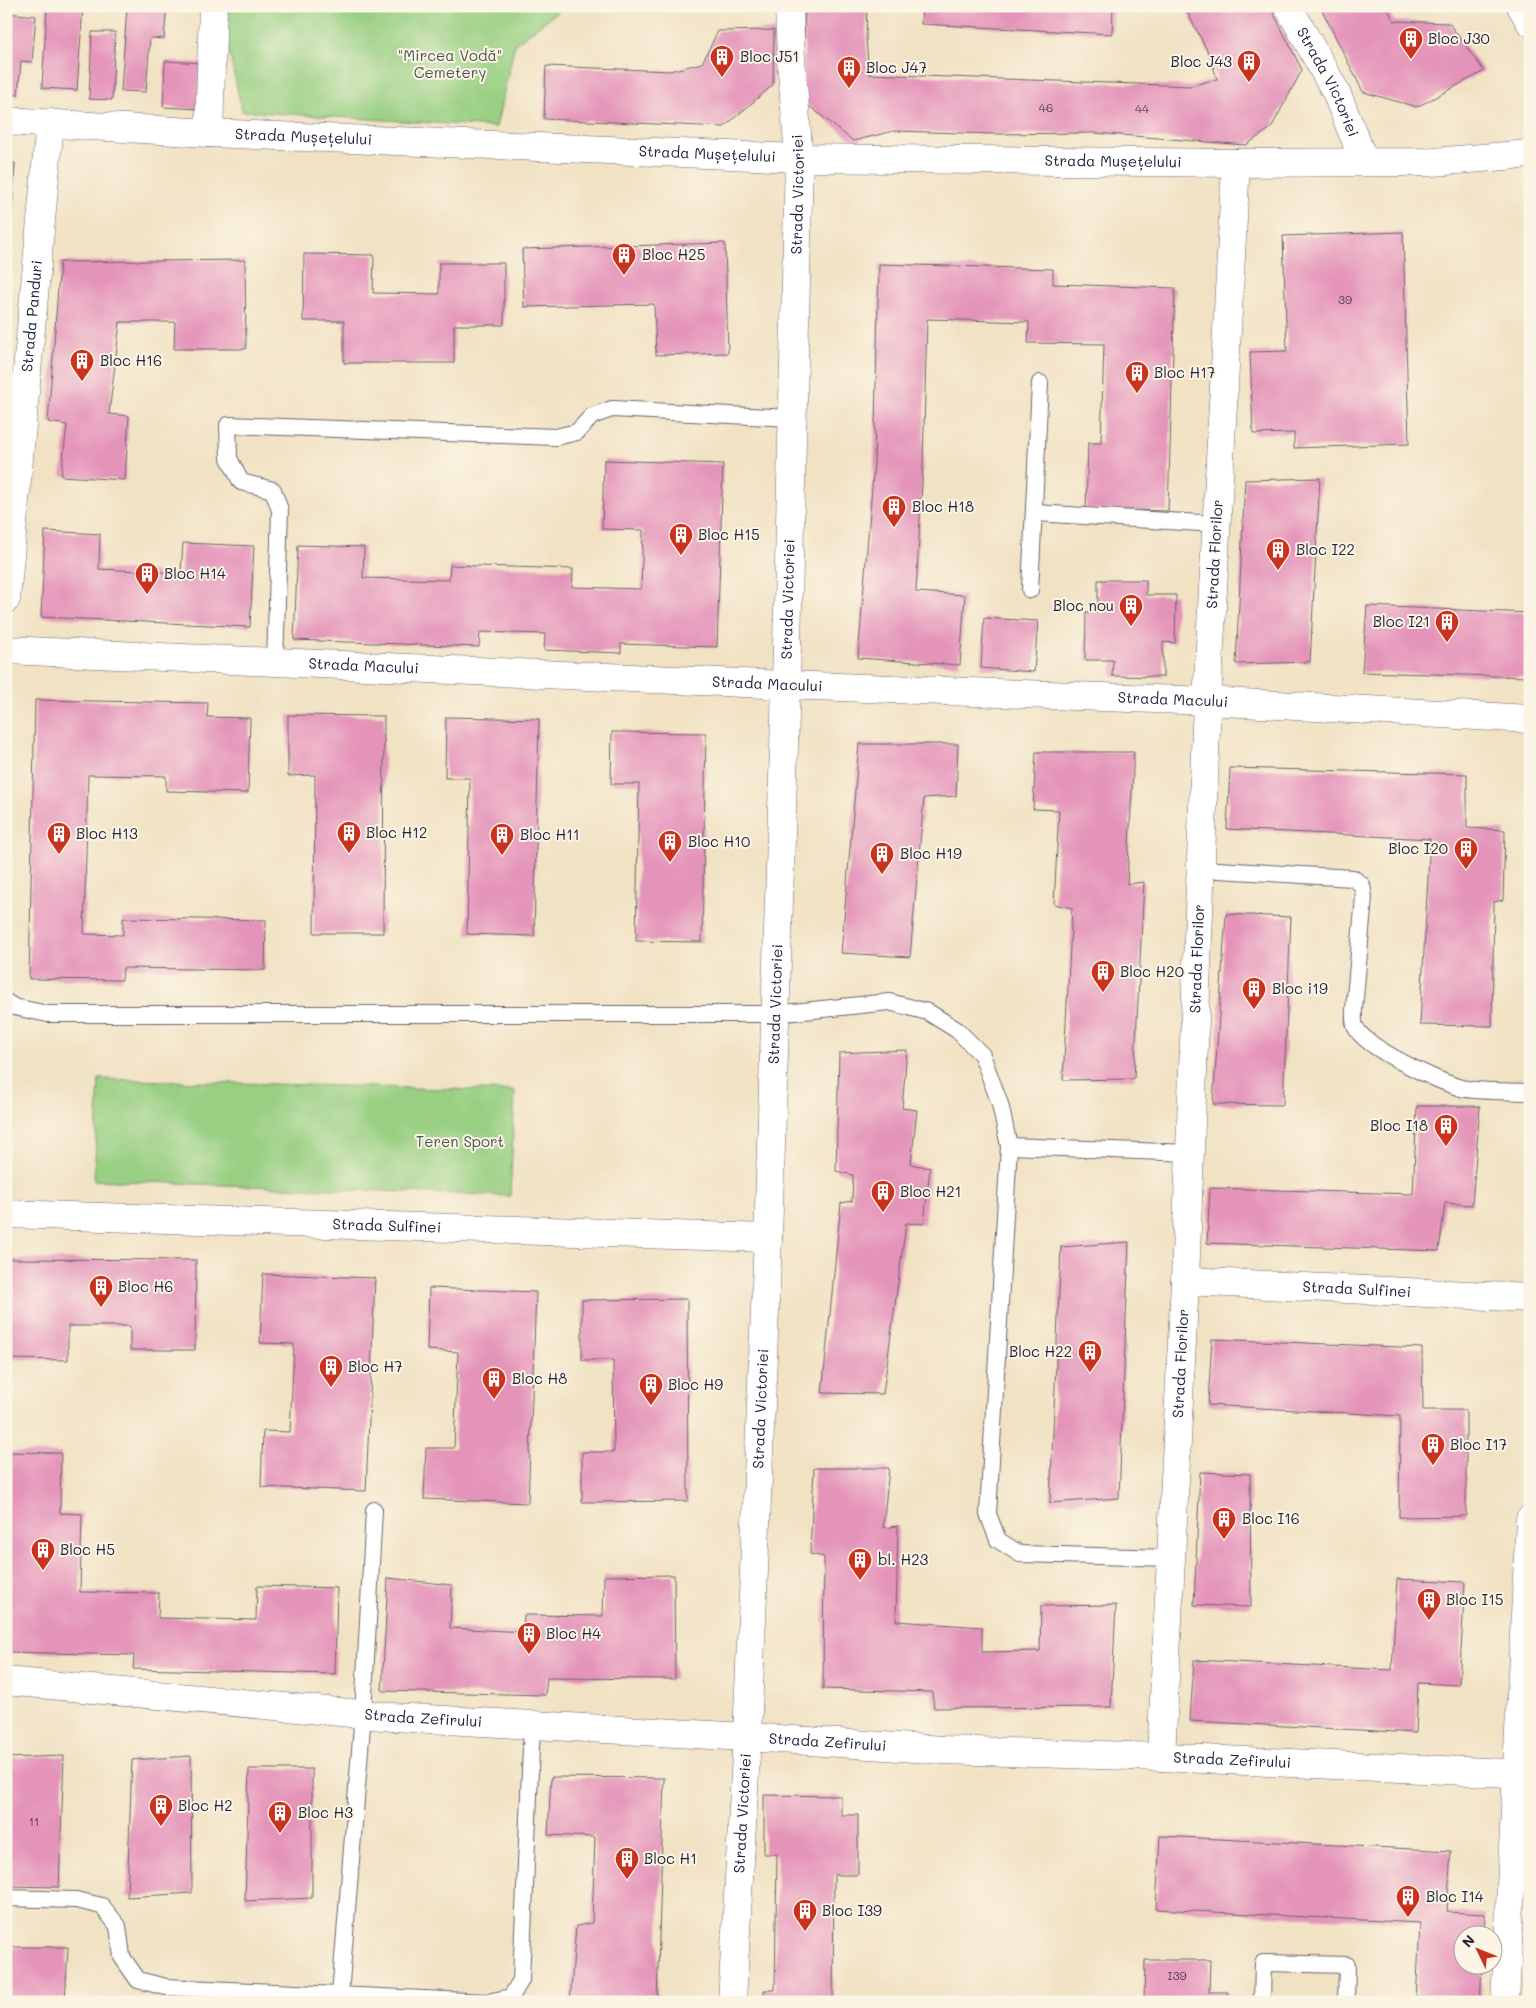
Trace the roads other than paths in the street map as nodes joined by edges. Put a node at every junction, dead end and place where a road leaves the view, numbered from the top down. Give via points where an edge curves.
1 (213, 6) edge
2 (789, 6) edge
3 (1288, 6) edge
4 (1521, 6) edge
5 (1530, 22) edge
6 (6, 121) edge
7 (50, 123) junction
8 (209, 133) junction
9 (1530, 154) edge
10 (799, 158) junction
11 (1364, 161) junction
12 (1236, 163) junction
13 (1040, 383) dead end
14 (792, 418) junction
15 (1035, 512) junction
16 (1217, 524) junction
17 (1030, 590) dead end
18 (6, 599) edge
19 (6, 650) edge
20 (275, 662) junction
21 (786, 685) junction
22 (1208, 701) junction
23 (1530, 719) edge
24 (1201, 869) junction
25 (6, 1002) edge
26 (775, 1014) junction
27 (1530, 1092) edge
28 (1009, 1146) junction
29 (1190, 1153) junction
30 (6, 1214) edge
31 (768, 1238) junction
32 (1185, 1281) junction
33 (1530, 1298) edge
34 (374, 1510) dead end
35 (1530, 1519) edge
36 (1171, 1558) junction
37 (6, 1681) edge
38 (363, 1714) junction
39 (532, 1725) junction
40 (747, 1737) junction
41 (1161, 1757) junction
42 (1523, 1774) edge
43 (6, 1898) edge
44 (340, 1995) junction
45 (732, 2002) edge
46 (1262, 2002) edge
47 (1346, 2002) edge
48 (1505, 2002) edge

1 - 8 street
2 - 10 street, Strada Victoriei
3 - 11 street, Strada Victoriei via 1336,92
4 - 5 street
6 - 7 street, Strada Mușețelului
7 - 8 street, Strada Mușețelului
7 - 18 street, Strada Panduri
8 - 10 street, Strada Mușețelului
9 - 11 street, Strada Mușețelului via 1433,162
10 - 12 street, Strada Mușețelului
10 - 14 street, Strada Victoriei
11 - 12 street, Strada Mușețelului
12 - 16 street, Strada Florilor
13 - 15 lane
14 - 20 lane via 612,408 592,416 577,432 556,437 228,425 229,458 241,482 273,490 280,510
14 - 21 street, Strada Victoriei
15 - 16 lane
15 - 17 lane
16 - 22 street, Strada Florilor
19 - 20 street, Strada Macului
20 - 21 street, Strada Macului
21 - 22 street, Strada Macului
21 - 26 street, Strada Victoriei
22 - 23 street, Strada Macului
22 - 24 street, Strada Florilor
24 - 27 lane via 1353,878 1362,885 1364,897 1354,1009 1355,1027 1364,1038 1431,1076 1462,1088
24 - 29 street, Strada Florilor
25 - 26 lane via 14,1007 48,1014
26 - 28 lane via 889,1002 928,1012 957,1030 982,1055 1000,1104
26 - 31 street, Strada Victoriei
28 - 29 lane
28 - 36 lane via 988,1514 998,1540 1020,1554
29 - 32 street, Strada Florilor
30 - 31 street, Strada Sulfinei
31 - 40 street, Strada Victoriei
32 - 33 street, Strada Sulfinei
32 - 36 street, Strada Florilor
34 - 38 lane
35 - 42 street
36 - 41 street, Strada Florilor
37 - 38 street, Strada Zefirului
38 - 39 street, Strada Zefirului
38 - 44 lane
39 - 40 street, Strada Zefirului
39 - 44 lane via 522,1980 510,1997 488,2002
40 - 41 street, Strada Zefirului via 944,1750
40 - 45 street, Strada Victoriei
41 - 42 street, Strada Zefirului
42 - 48 street
43 - 44 lane via 76,1900 102,1906 118,1926 122,1957 138,1980 166,1987
46 - 47 lane via 1263,1963 1347,1964

